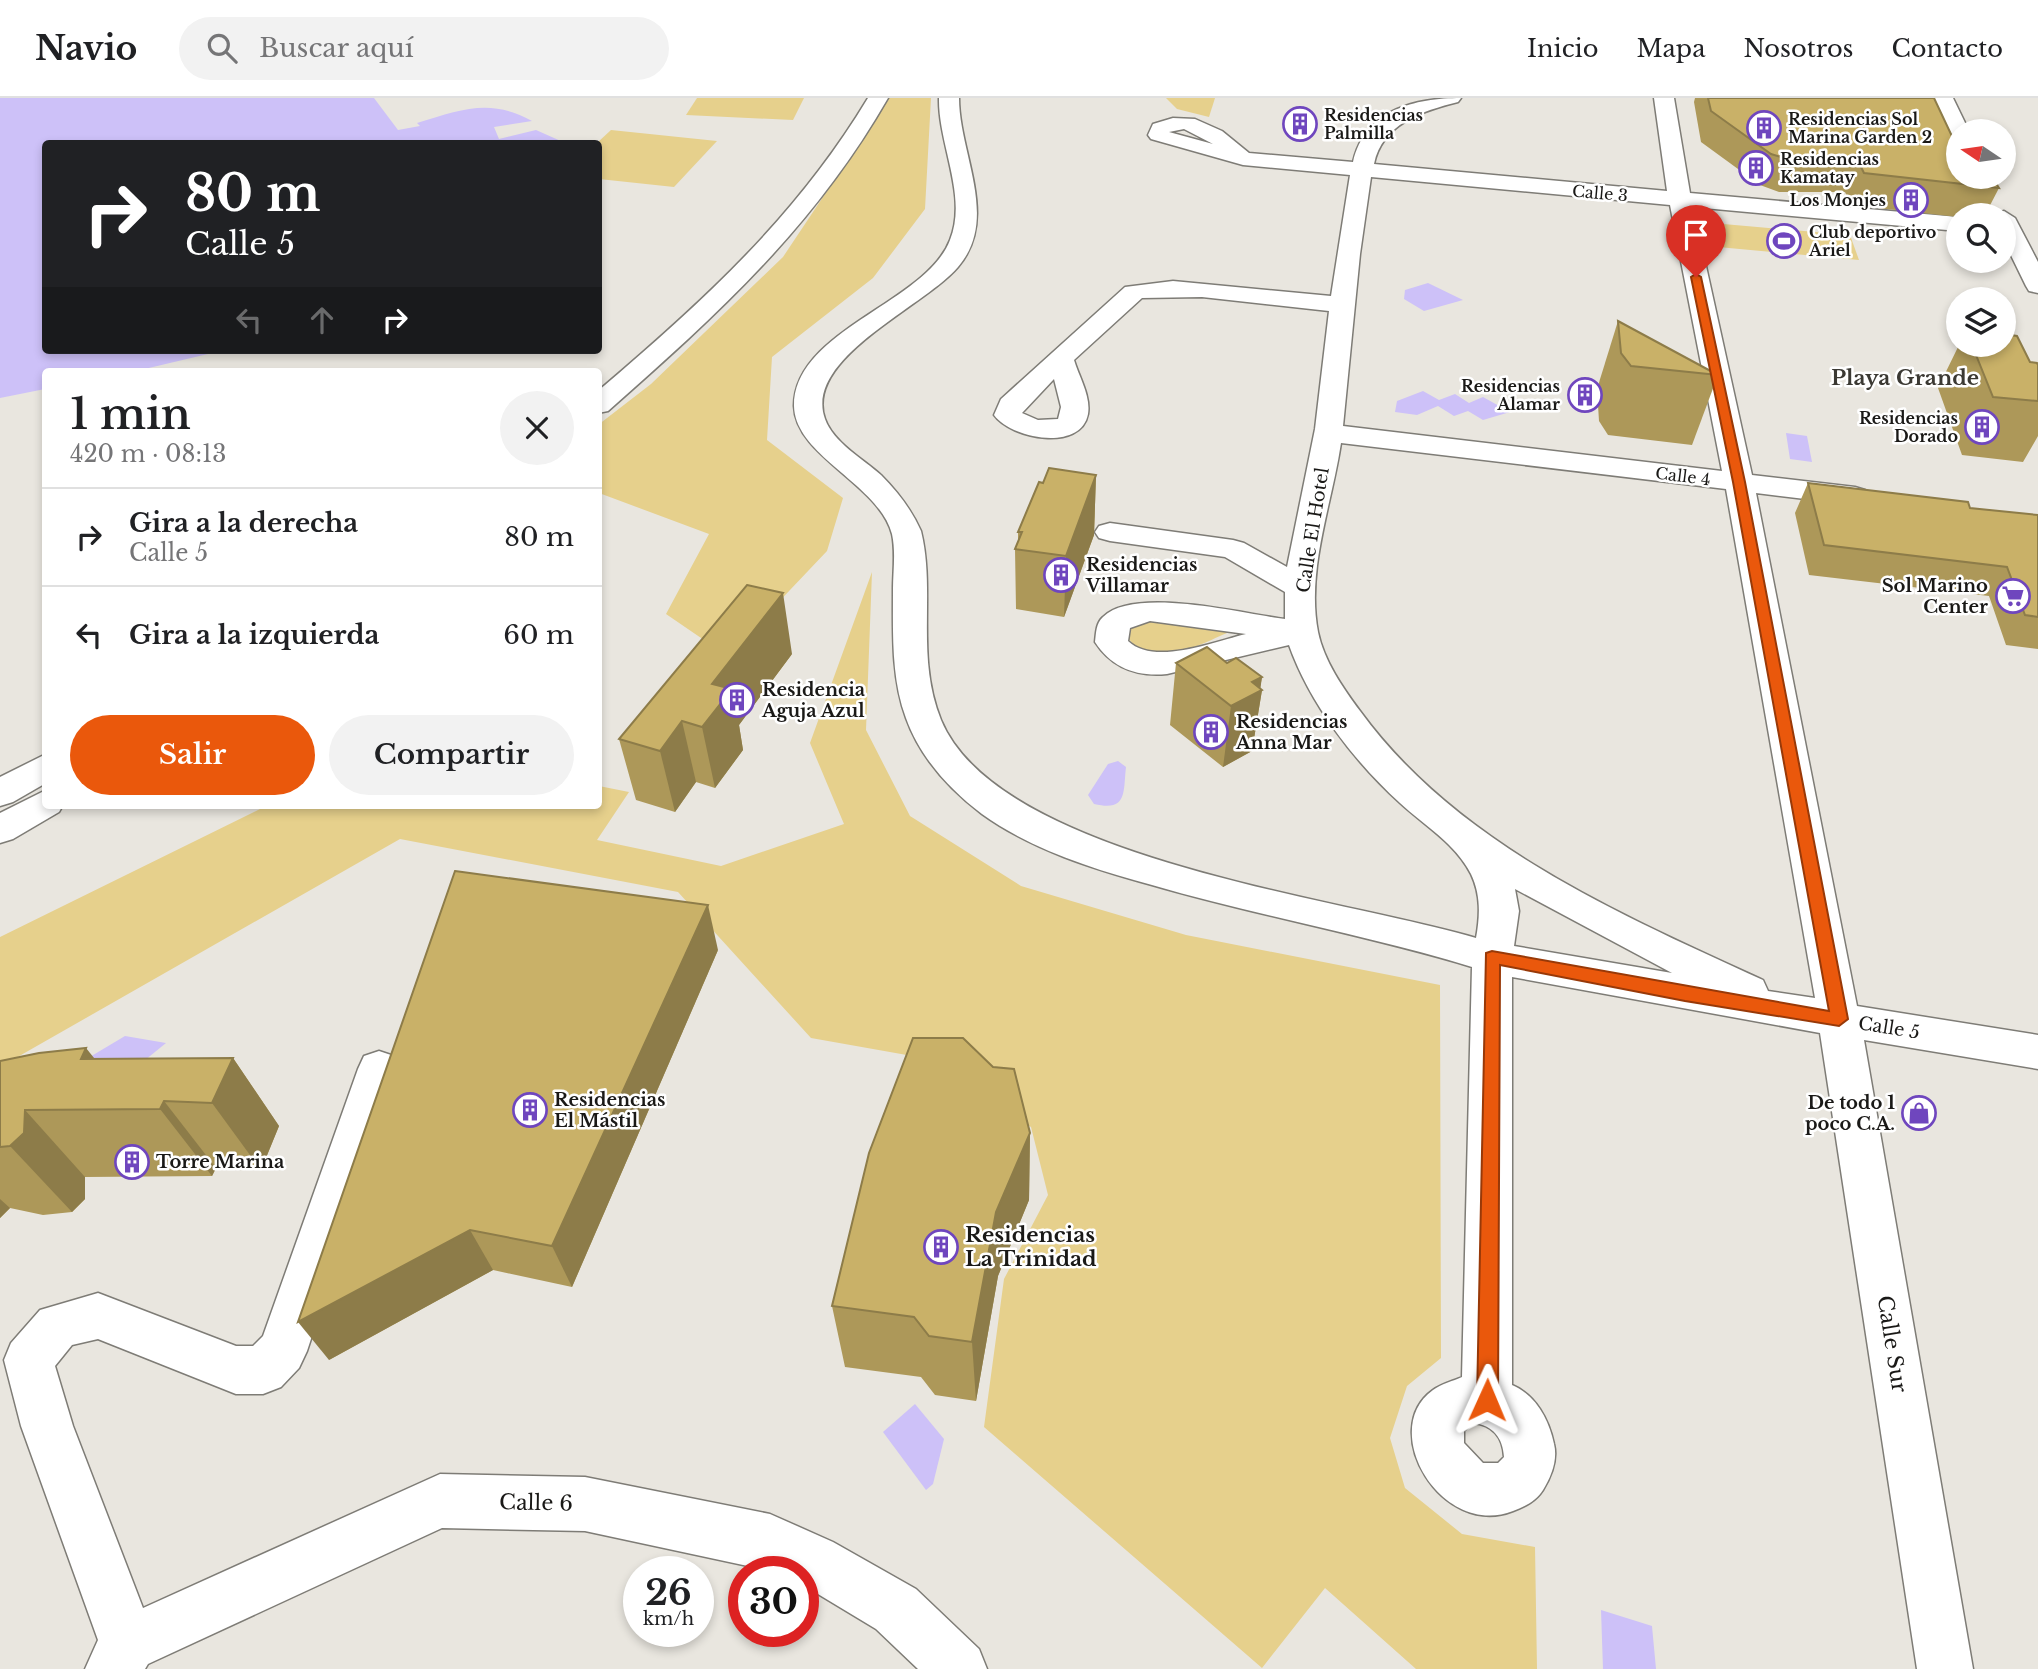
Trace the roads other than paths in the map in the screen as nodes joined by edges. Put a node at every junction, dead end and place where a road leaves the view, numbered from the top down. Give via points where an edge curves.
1 (854, 98) edge
2 (878, 98) edge
3 (949, 98) edge
4 (1451, 98) edge
5 (1664, 98) edge
6 (1942, 98) edge
7 (1953, 119) edge
8 (839, 120) dead end
9 (825, 141) dead end
10 (851, 143) junction
11 (1243, 159) dead end
12 (1362, 171) junction
13 (786, 188) dead end
14 (817, 192) junction
15 (1680, 200) junction
16 (2016, 222) edge
17 (1946, 223) edge
18 (2038, 231) edge
19 (736, 243) dead end
20 (2016, 244) edge
21 (768, 247) junction
22 (2038, 286) edge
23 (673, 304) dead end
24 (1343, 305) junction
25 (705, 311) junction
26 (1059, 359) dead end
27 (602, 370) dead end
28 (631, 377) junction
29 (602, 402) edge
30 (1329, 433) junction
31 (1739, 482) junction
32 (1888, 500) edge
33 (1110, 531) dead end
34 (1301, 588) junction
35 (1302, 632) junction
36 (42, 768) edge
37 (0, 793) edge
38 (42, 805) edge
39 (0, 830) edge
40 (1462, 834) junction
41 (1492, 957) junction
42 (1791, 1011) junction
43 (1839, 1019) junction
44 (2038, 1052) edge
45 (379, 1069) dead end
46 (1487, 1400) dead end
47 (121, 1657) edge
48 (959, 1669) edge
49 (1945, 1669) edge

1 - 8 street
2 - 10 street
3 - 41 street, Calle 5 via 949,121 965,192 962,244 926,284 836,352 811,386 808,405 811,423 879,486 906,531 913,679 925,726 940,752 957,773 1023,821 1108,859
4 - 12 street, Calle El Hotel via 1406,112 1384,125 1366,151
5 - 15 street, Calle Sur
6 - 7 street
9 - 10 street
10 - 14 street
11 - 12 street, Calle 3
12 - 15 street, Calle 3
12 - 24 street, Calle El Hotel
13 - 14 street
14 - 21 street
15 - 17 street, Calle 3
15 - 31 street, Calle Sur
16 - 18 street
19 - 21 street
20 - 22 street
21 - 25 street
23 - 25 street
24 - 26 street via 1142,289 1126,297
24 - 30 street, Calle El Hotel
25 - 28 street
27 - 28 street
28 - 29 street
30 - 31 street, Calle 4
30 - 34 street, Calle El Hotel
31 - 32 street, Calle 4
31 - 43 street, Calle Sur
33 - 34 street via 1233,549
34 - 35 street, Calle El Hotel
35 - 35 street via 1150,611 1119,619 1111,642 1125,658 1155,664
35 - 40 street, Calle El Hotel via 1318,674 1342,715 1396,781
36 - 37 street
38 - 39 street
40 - 41 street via 1499,888
40 - 42 street, Calle El Hotel via 1590,915
41 - 42 street, Calle 5
41 - 46 street
42 - 43 street, Calle 5
43 - 44 street, Calle 5
43 - 49 street, Calle Sur
45 - 47 street via 282,1351 263,1370 236,1370 98,1316 57,1326 29,1360
47 - 48 street, Calle 6 via 440,1501 585,1504 770,1541 896,1609

